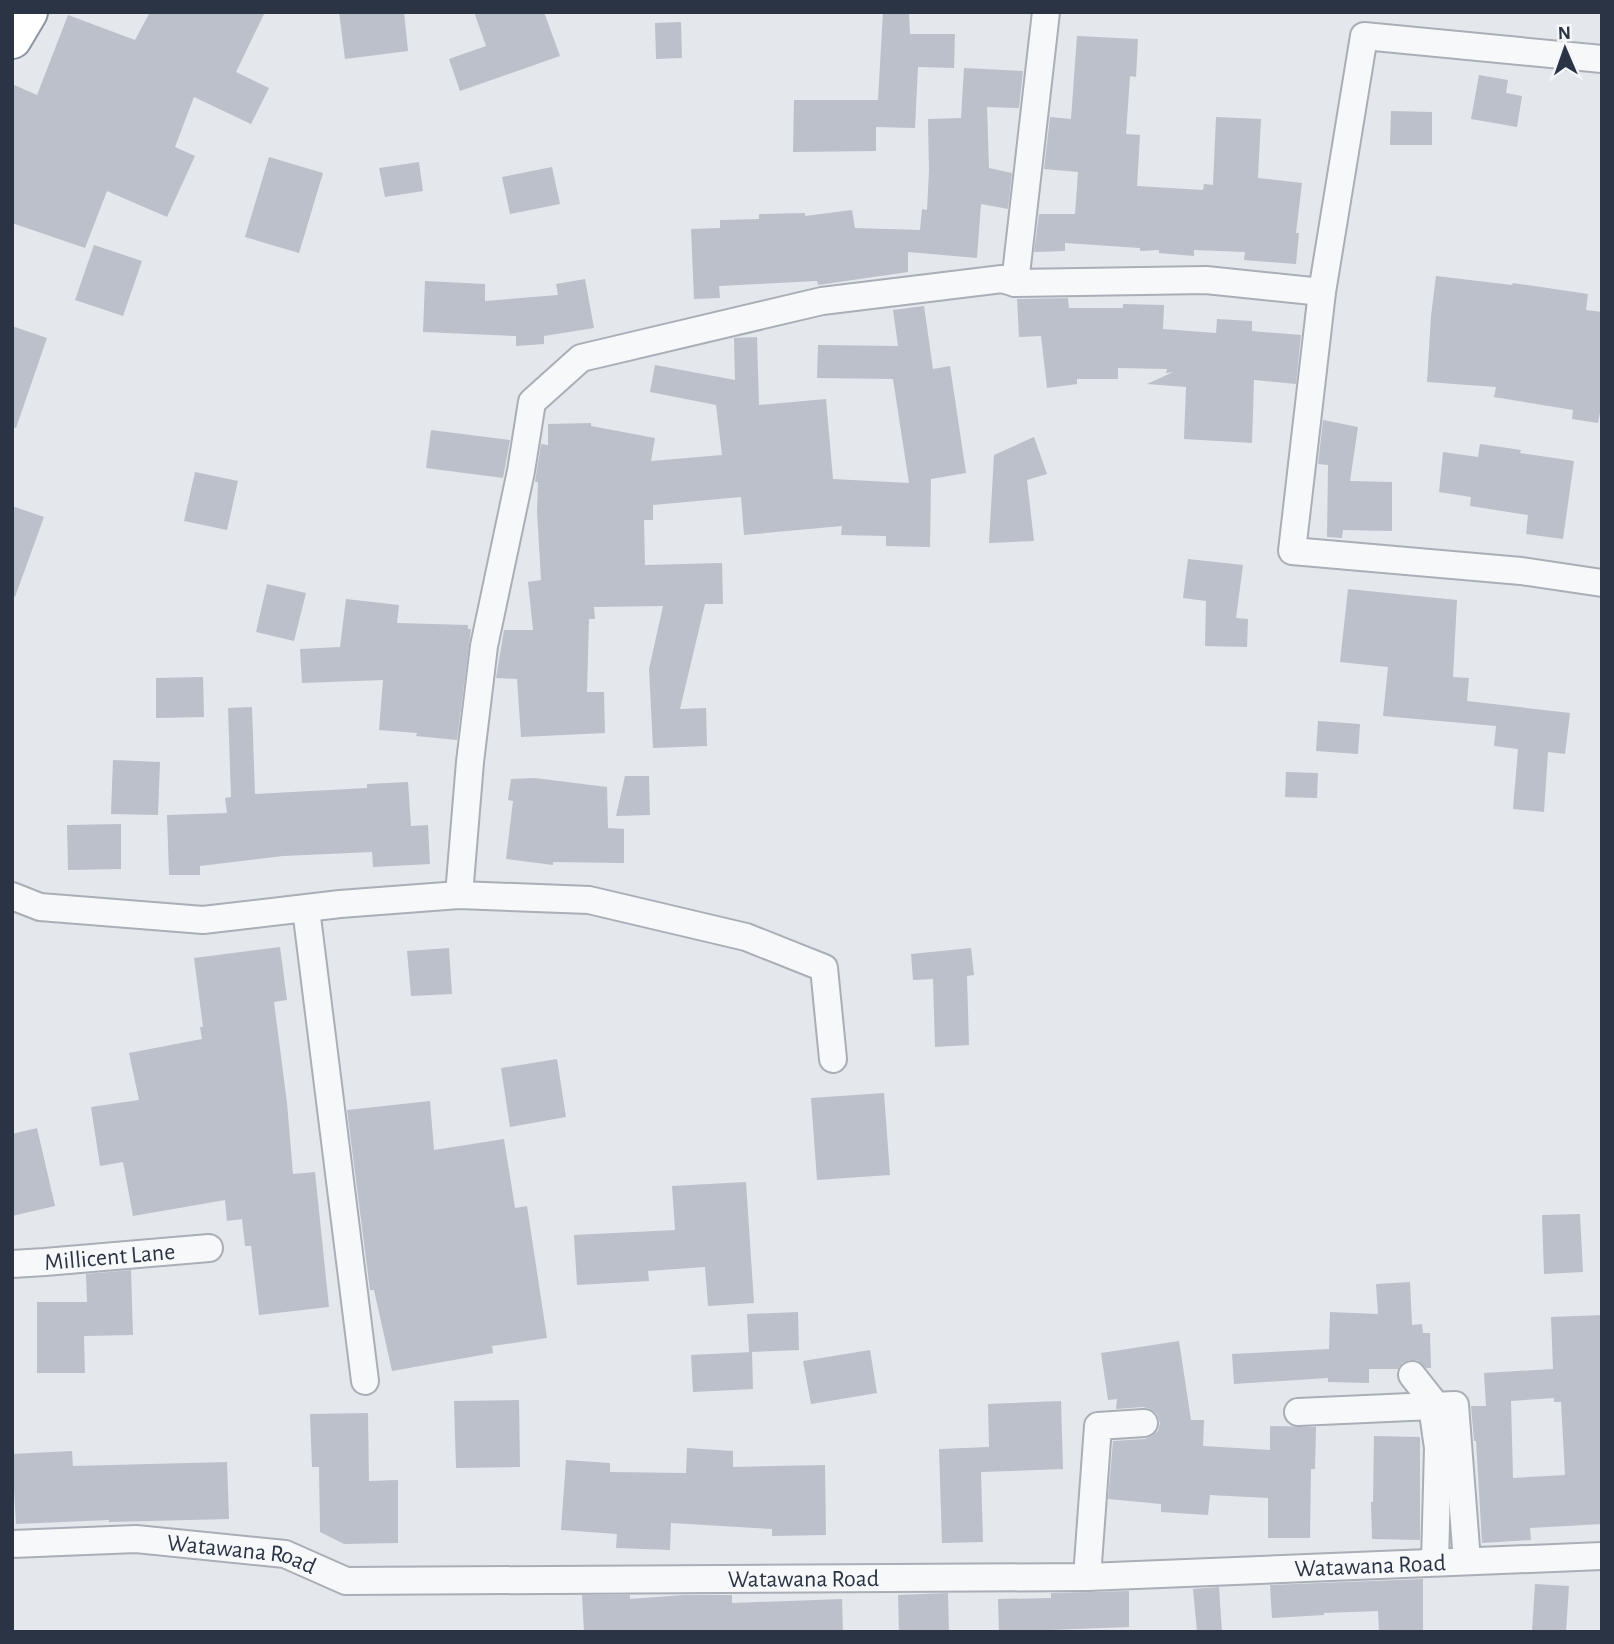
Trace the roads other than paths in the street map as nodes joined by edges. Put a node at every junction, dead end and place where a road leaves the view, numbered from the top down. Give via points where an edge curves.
1 (28, 12) edge
2 (1046, 12) edge
3 (12, 39) edge
4 (1602, 58) edge
5 (1015, 282) junction
6 (1322, 292) junction
7 (1602, 583) edge
8 (459, 895) junction
9 (12, 896) edge
10 (306, 909) junction
11 (833, 1059) dead end
12 (209, 1248) dead end
13 (12, 1264) edge
14 (1412, 1375) dead end
15 (365, 1381) dead end
16 (1432, 1406) junction
17 (1298, 1412) dead end
18 (1144, 1423) dead end
19 (12, 1544) edge
20 (1602, 1556) edge
21 (1467, 1561) junction
22 (1436, 1562) junction
23 (1087, 1577) junction

1 - 3 highway
2 - 5 street
4 - 6 street via 1364,36
5 - 6 street via 1206,280
5 - 8 street via 1002,279 822,301 581,358 532,402 484,646
6 - 7 street via 1292,551 1521,571
8 - 10 street
8 - 11 street via 589,900 746,937 824,968
9 - 10 street via 40,907 204,920
10 - 15 street
12 - 13 street, Millicent Lane
14 - 16 street
16 - 17 street
16 - 21 street via 1455,1405
16 - 22 street via 1438,1448
18 - 23 street via 1098,1426
19 - 23 street, Watawana Road via 136,1539 285,1554 346,1581
20 - 21 street, Watawana Road
21 - 22 street, Watawana Road
22 - 23 street, Watawana Road

